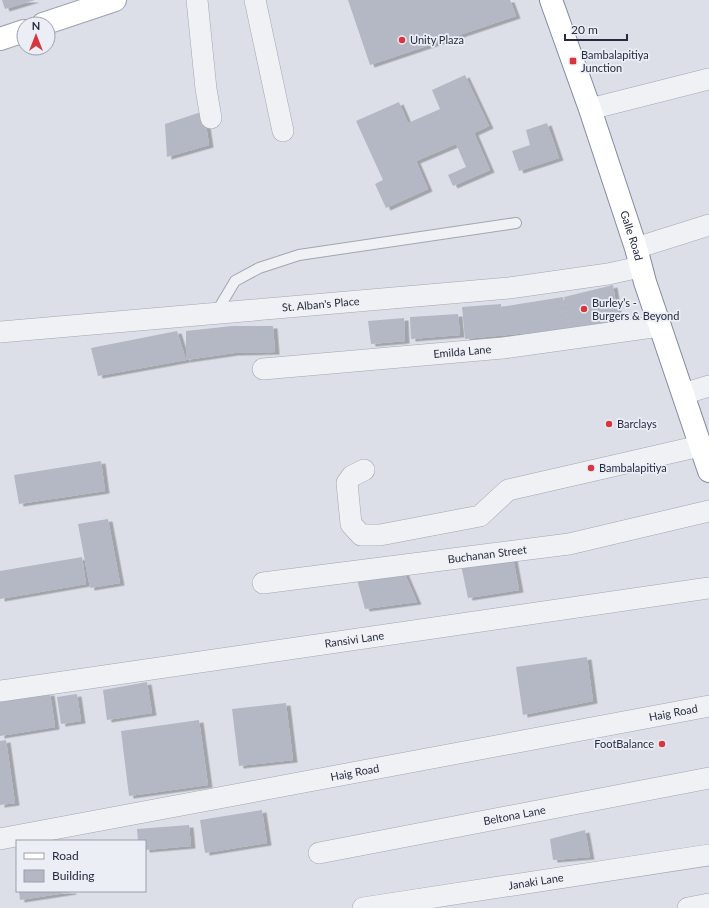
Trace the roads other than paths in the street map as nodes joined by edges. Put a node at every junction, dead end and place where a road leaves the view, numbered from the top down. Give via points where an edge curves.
1 (115, 0) edge
2 (197, 0) edge
3 (255, 0) edge
4 (551, 0) edge
5 (56, 20) edge
6 (16, 34) edge
7 (0, 39) edge
8 (709, 79) edge
9 (590, 109) junction
10 (211, 118) dead end
11 (283, 132) dead end
12 (516, 224) dead end
13 (709, 225) edge
14 (638, 258) junction
15 (216, 313) junction
16 (660, 326) junction
17 (0, 332) edge
18 (263, 369) dead end
19 (709, 386) edge
20 (683, 394) junction
21 (700, 446) junction
22 (364, 470) dead end
23 (709, 471) edge
24 (709, 511) edge
25 (263, 583) dead end
26 (709, 588) edge
27 (0, 691) edge
28 (709, 706) edge
29 (709, 778) edge
30 (0, 839) edge
31 (319, 853) dead end
32 (709, 855) edge
33 (709, 904) edge
34 (363, 908) edge
35 (688, 908) edge

1 - 5 main road
2 - 10 street
3 - 11 street
4 - 9 main road, Galle Road
6 - 7 main road
8 - 9 street
9 - 14 main road, Galle Road
12 - 15 lane via 299,256 259,268 235,281
13 - 14 street, St. Alban's Place
14 - 15 street, St. Alban's Place via 608,274 509,288
14 - 16 main road, Galle Road
15 - 17 street, St. Alban's Place
16 - 18 street, Emilda Lane via 503,348
16 - 20 main road, Galle Road
19 - 20 street
20 - 21 main road, Galle Road
21 - 22 street via 508,490 480,516 380,535 361,535 351,524 347,483 352,476
21 - 23 main road, Galle Road
24 - 25 street, Buchanan Street via 569,544
26 - 27 street, Ransivi Lane
28 - 30 street, Haig Road
29 - 31 street, Beltona Lane
32 - 34 street, Janaki Lane
33 - 35 street

